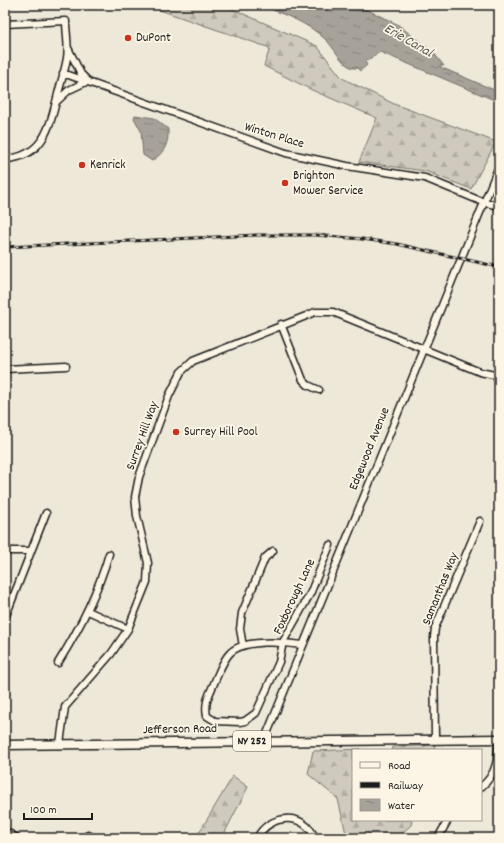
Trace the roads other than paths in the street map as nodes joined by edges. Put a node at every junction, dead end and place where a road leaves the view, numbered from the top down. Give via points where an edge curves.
1 (5, 24) edge
2 (67, 44) junction
3 (63, 73) junction
4 (88, 81) junction
5 (55, 103) junction
6 (5, 159) edge
7 (499, 166) edge
8 (483, 202) junction
9 (499, 206) edge
10 (281, 324) junction
11 (424, 348) junction
12 (66, 366) dead end
13 (5, 368) edge
14 (499, 376) edge
15 (319, 390) dead end
16 (46, 513) dead end
17 (480, 521) dead end
18 (330, 545) dead end
19 (5, 551) edge
20 (31, 551) junction
21 (273, 551) dead end
22 (109, 554) dead end
23 (88, 611) junction
24 (5, 618) edge
25 (128, 629) junction
26 (283, 642) junction
27 (243, 646) junction
28 (302, 646) junction
29 (58, 663) dead end
30 (435, 739) junction
31 (499, 739) edge
32 (264, 741) junction
33 (60, 744) junction
34 (5, 745) edge
35 (482, 786) edge
36 (447, 821) edge
37 (5, 831) edge
38 (17, 838) edge
39 (83, 838) edge
40 (94, 838) edge
41 (257, 838) edge
42 (315, 838) edge
43 (438, 838) edge

1 - 2 street via 66,21
2 - 3 street
2 - 4 street via 81,74
3 - 4 street, Winton Place
3 - 5 street
4 - 5 street via 69,90
4 - 8 street, Winton Place via 286,153 425,178
5 - 6 street via 45,135 38,145 30,153
7 - 8 street, Edgewood Avenue
8 - 9 street, Winton Place
8 - 11 street, Edgewood Avenue
10 - 11 street, Surrey Hill Way via 315,312 333,312
10 - 15 street via 303,380
10 - 25 street, Surrey Hill Way via 203,356 180,372 139,477 135,498 149,573 138,610
11 - 14 street, Surrey Hill Way via 480,372
11 - 28 street, Edgewood Avenue
12 - 13 street
16 - 20 street
17 - 30 street, Samanthas Way via 435,628
18 - 26 street, Foxborough Lane via 310,594
19 - 20 street
20 - 24 street
21 - 27 street via 265,558 242,613 240,632
22 - 23 street via 100,585
23 - 25 street
23 - 29 street
25 - 33 street, Surrey Hill Way via 111,654 65,708
26 - 27 street
26 - 27 street via 279,662 256,713 242,722 212,720 207,716 205,704 225,660
26 - 28 street, Foxborough Lane
28 - 32 street, Edgewood Avenue
30 - 31 main road, Jefferson Road / NY 252
30 - 32 main road, Jefferson Road / NY 252
31 - 35 street via 495,772
32 - 33 main road, Jefferson Road / NY 252
33 - 34 main road, Jefferson Road / NY 252
36 - 43 street
37 - 38 street
39 - 40 street via 88,835
41 - 42 street via 270,822 282,818 295,819 306,825

